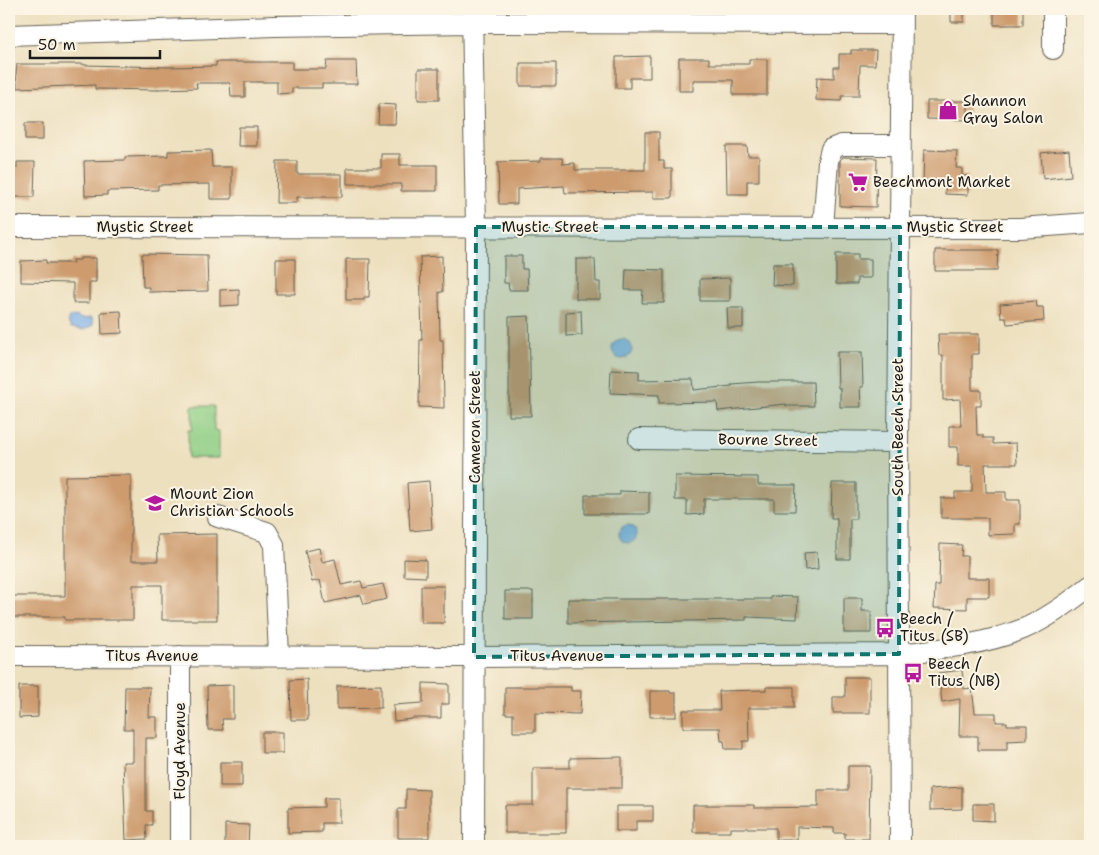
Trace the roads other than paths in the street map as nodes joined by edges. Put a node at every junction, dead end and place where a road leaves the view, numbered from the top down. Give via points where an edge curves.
1 (1053, 9) edge
2 (472, 16) edge
3 (902, 16) edge
4 (9, 35) edge
5 (1052, 49) dead end
6 (900, 145) junction
7 (1090, 223) edge
8 (9, 227) edge
9 (476, 227) junction
10 (823, 227) junction
11 (900, 227) junction
12 (639, 439) dead end
13 (898, 442) junction
14 (218, 517) dead end
15 (1090, 586) edge
16 (899, 654) junction
17 (9, 656) edge
18 (180, 656) junction
19 (279, 656) junction
20 (474, 657) junction
21 (180, 846) edge
22 (474, 846) edge
23 (900, 846) edge

1 - 5 street
2 - 3 street
2 - 4 street
2 - 9 street, Cameron Street
3 - 6 street, South Beech Street
6 - 10 street via 841,145 831,149
6 - 11 street, South Beech Street
7 - 11 street, Mystic Street via 1020,228
8 - 9 street, Mystic Street
9 - 10 street, Mystic Street
9 - 20 street, Cameron Street
10 - 11 street, Mystic Street
11 - 13 street, South Beech Street
12 - 13 street, Bourne Street
13 - 16 street, South Beech Street
14 - 19 street via 267,532 274,544
15 - 16 street, Titus Avenue via 1024,628 996,638
16 - 20 street, Titus Avenue
16 - 23 street, South Beech Street
17 - 18 street, Titus Avenue
18 - 19 street, Titus Avenue
18 - 21 street, Floyd Avenue
19 - 20 street, Titus Avenue
20 - 22 street, Cameron Street

